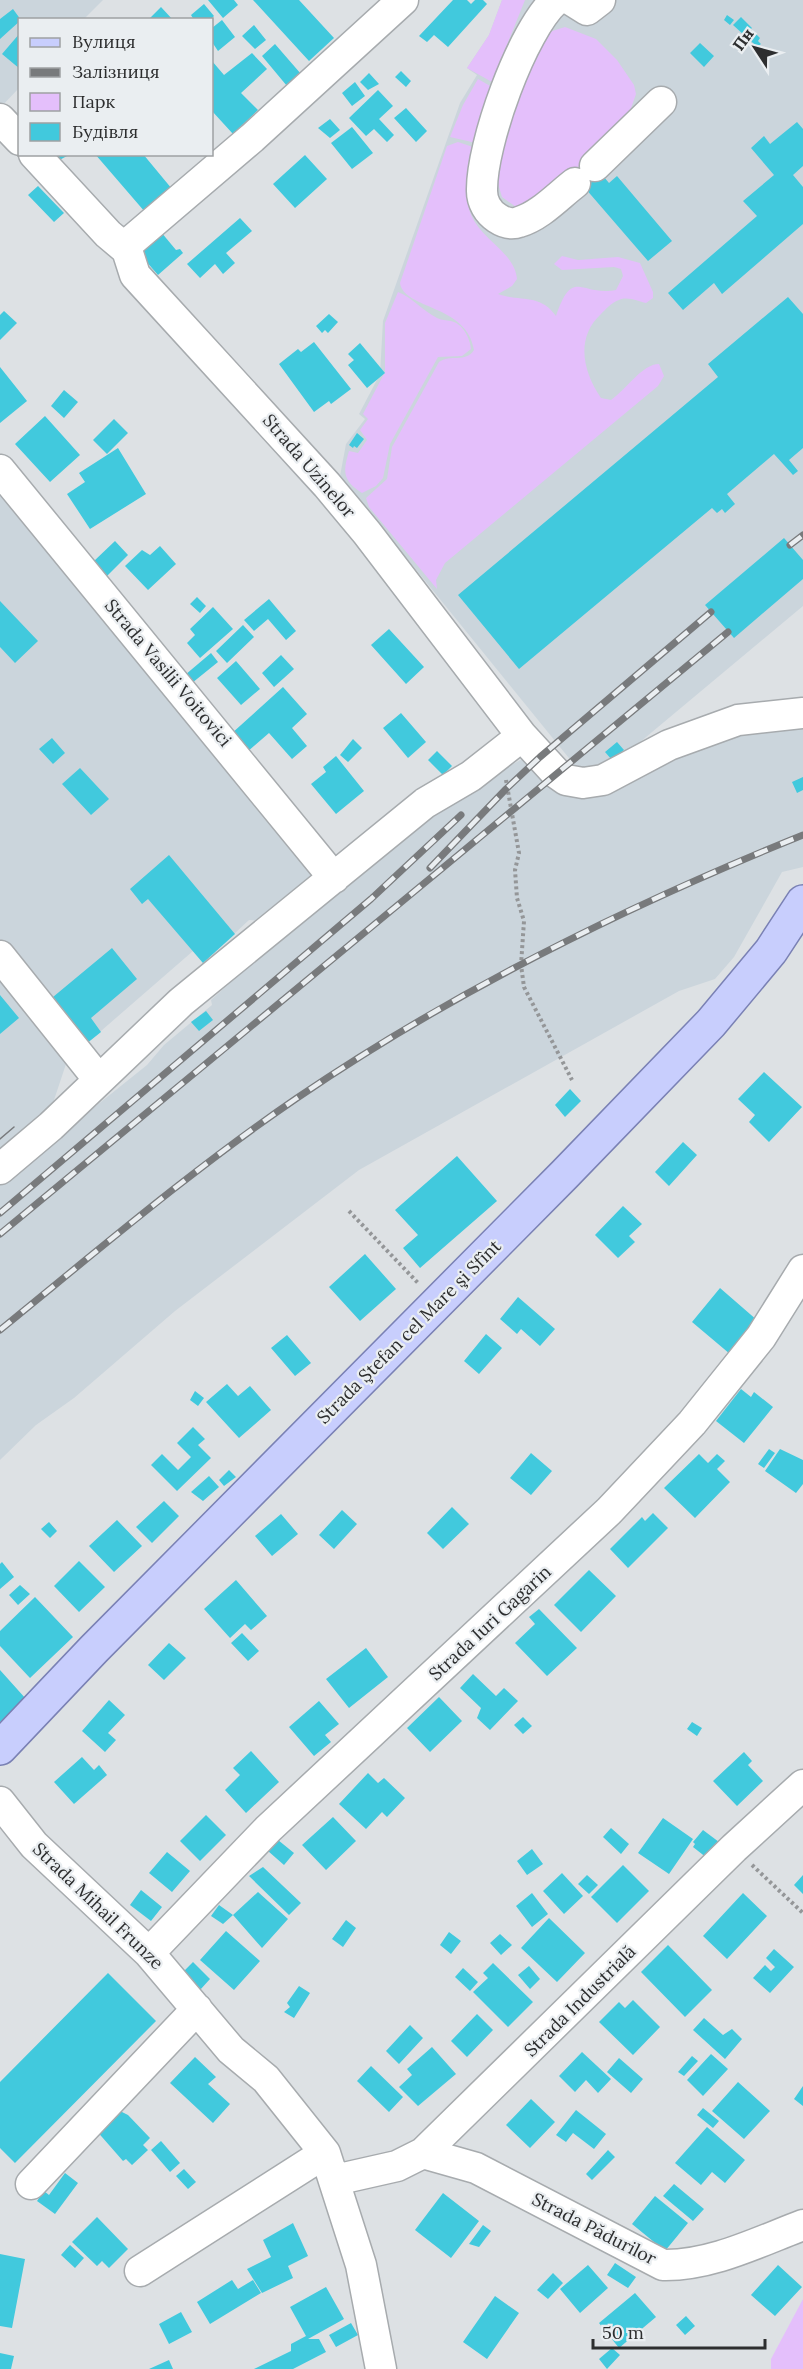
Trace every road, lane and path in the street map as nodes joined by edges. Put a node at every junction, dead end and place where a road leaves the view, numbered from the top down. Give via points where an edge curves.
1 (402, 0) edge
2 (556, 0) edge
3 (571, 0) edge
4 (600, 0) edge
5 (661, 102) dead end
6 (0, 119) edge
7 (18, 138) edge
8 (36, 156) edge
9 (127, 250) junction
10 (0, 470) edge
11 (803, 713) edge
12 (512, 745) junction
13 (334, 878) junction
14 (801, 910) edge
15 (0, 956) edge
16 (99, 1080) junction
17 (572, 1080) dead end
18 (0, 1169) edge
19 (349, 1211) dead end
20 (803, 1270) edge
21 (437, 1304) junction
22 (0, 1749) edge
23 (803, 1785) edge
24 (0, 1802) edge
25 (734, 1848) junction
26 (803, 1913) edge
27 (149, 1953) junction
28 (197, 2008) junction
29 (423, 2153) junction
30 (330, 2166) junction
31 (32, 2184) dead end
32 (803, 2225) edge
33 (140, 2271) dead end
34 (381, 2369) edge

1 - 9 street via 252,138 140,232
2 - 5 street via 529,39 490,138 482,191 484,204 494,217 517,223 539,211 585,174
3 - 4 street via 587,10
6 - 7 street
8 - 9 street
9 - 12 street, Strada Uzinelor via 129,263 143,286 367,533
10 - 13 street, Strada Vasilii Voitovici
11 - 12 street, Strada Uzinelor via 759,716 713,728 669,745 594,783 573,782
12 - 13 street via 471,776 425,803
12 - 17 path via 506,789 519,853 515,870 524,921 521,965 525,987
13 - 16 street via 181,1002
14 - 21 main road, Strada Ştefan cel Mare şi Sfînt via 711,1023
15 - 16 street
16 - 18 street
19 - 21 path
20 - 27 street, Strada Iuri Gagarin via 761,1338 706,1406 609,1511 268,1829
21 - 22 main road, Strada Ştefan cel Mare şi Sfînt
23 - 25 street, Strada Industrială
24 - 27 street, Strada Mihail Frunze via 34,1845
25 - 26 path
25 - 29 street, Strada Industrială
27 - 28 street, Strada Mihail Frunze
28 - 30 street, Strada Mihail Frunze via 231,2050 266,2079
28 - 31 street
29 - 30 street, Strada Industrială via 397,2166
29 - 32 street, Strada Pădurilor via 477,2168 663,2265 686,2265 716,2257
30 - 33 street
30 - 34 street, Strada Mihail Frunze via 361,2265

